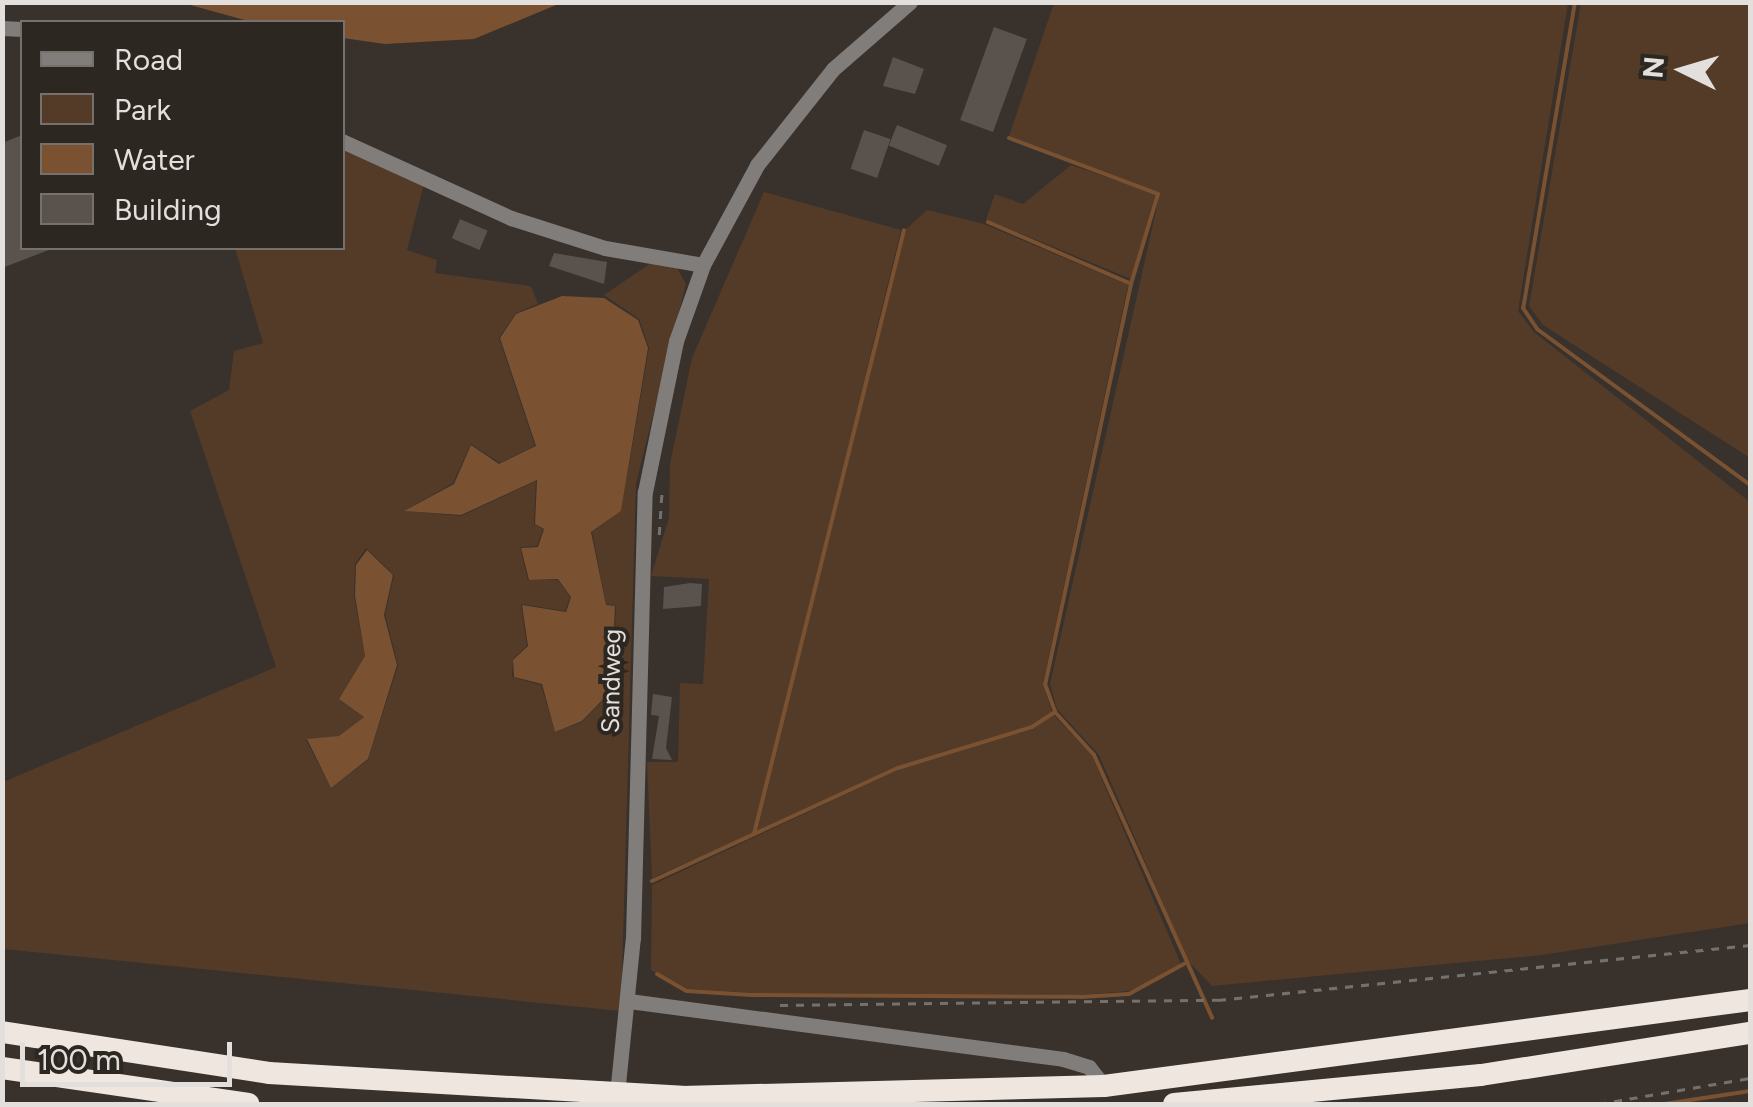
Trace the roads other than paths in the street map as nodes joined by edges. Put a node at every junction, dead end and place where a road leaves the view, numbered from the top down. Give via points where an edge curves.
1 (910, 2) edge
2 (345, 141) edge
3 (703, 266) junction
4 (1750, 1000) edge
5 (630, 1001) junction
6 (2, 1032) edge
7 (1750, 1032) edge
8 (2, 1068) edge
9 (1104, 1086) junction
10 (248, 1104) edge
11 (616, 1104) edge
12 (1174, 1104) edge

1 - 3 street, Sandweg via 790,118
2 - 3 street via 511,218 604,248
3 - 5 street, Sandweg via 661,399 645,492
4 - 9 highway
5 - 9 street via 1063,1059 1089,1067
5 - 11 street, Sandweg
6 - 9 highway, bridge via 269,1073 682,1097
7 - 12 highway via 1481,1075
8 - 10 highway

